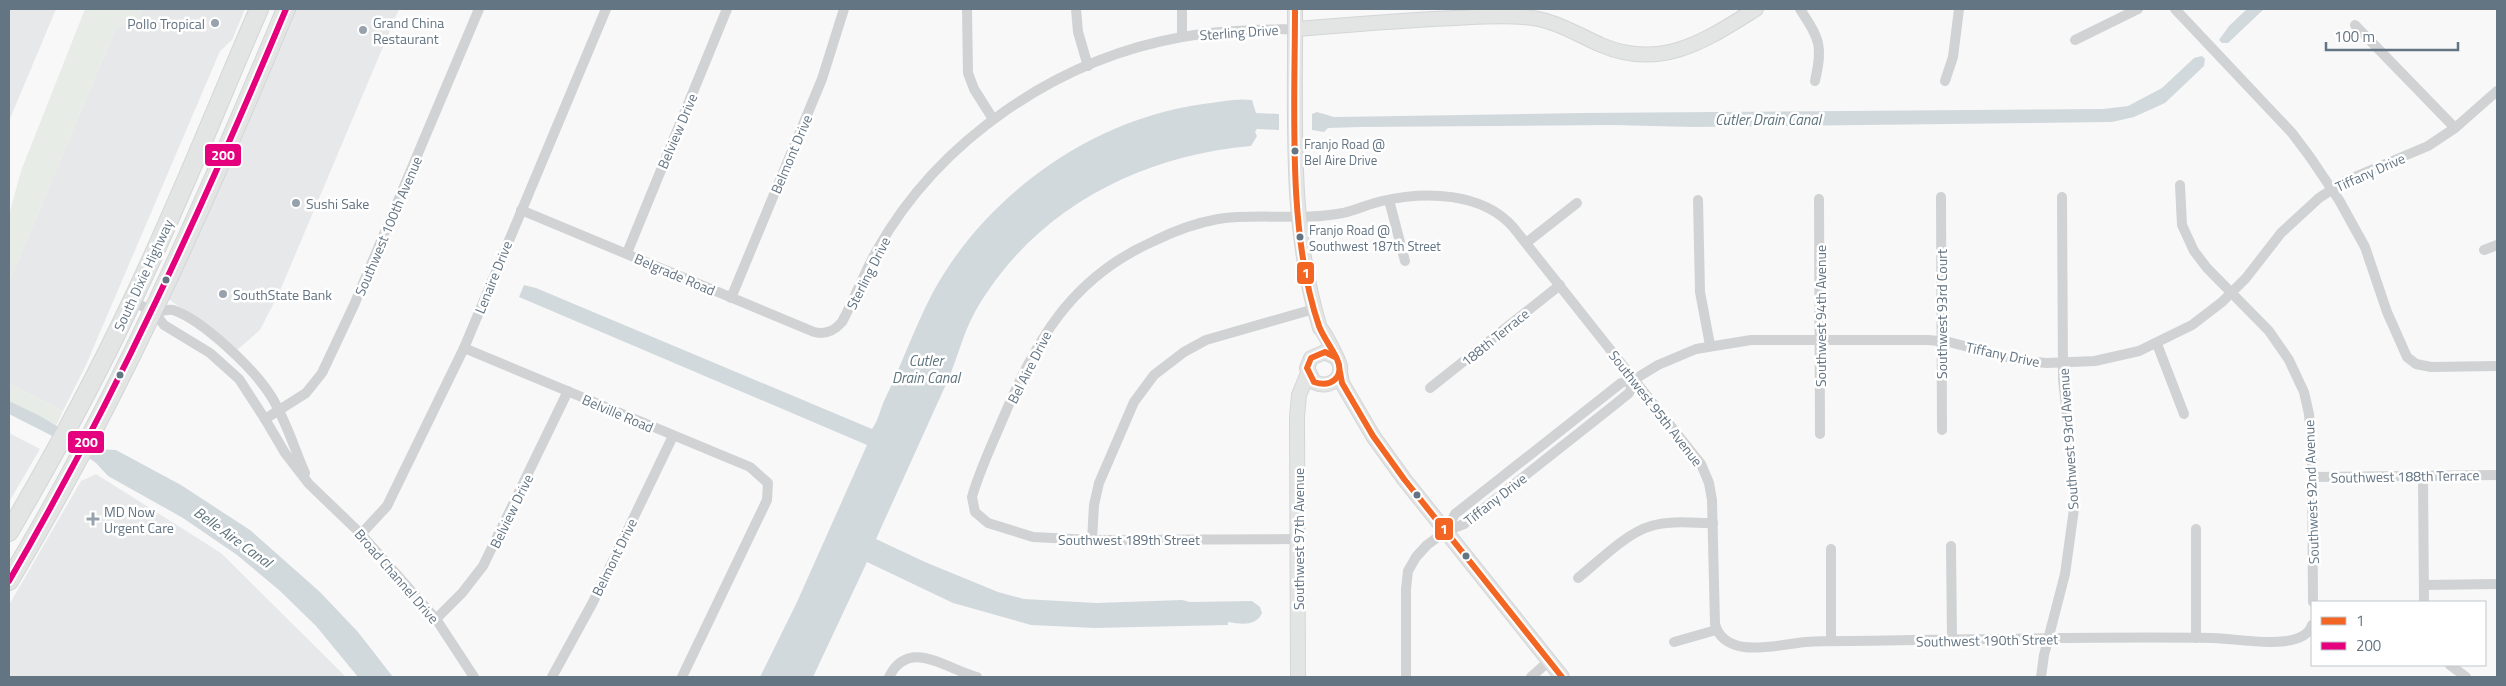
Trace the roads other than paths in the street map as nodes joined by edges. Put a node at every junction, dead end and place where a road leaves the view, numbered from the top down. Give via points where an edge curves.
1 (259, 9) edge
2 (286, 9) edge
3 (479, 9) edge
4 (606, 9) edge
5 (727, 9) edge
6 (844, 9) edge
7 (967, 9) edge
8 (1076, 9) edge
9 (1182, 9) edge
10 (1295, 9) edge
11 (1756, 9) edge
12 (1800, 9) edge
13 (1958, 9) edge
14 (2138, 9) edge
15 (2175, 9) edge
16 (2355, 24) dead end
17 (1295, 29) junction
18 (1182, 37) junction
19 (2075, 40) dead end
20 (244, 42) junction
21 (1088, 66) junction
22 (232, 71) junction
23 (1815, 81) dead end
24 (1945, 81) dead end
25 (254, 85) junction
26 (2497, 91) edge
27 (242, 114) junction
28 (993, 119) junction
29 (2455, 128) junction
30 (2180, 186) dead end
31 (2331, 189) junction
32 (1940, 197) dead end
33 (2062, 197) dead end
34 (1819, 199) dead end
35 (1389, 200) junction
36 (1698, 200) dead end
37 (1577, 203) dead end
38 (521, 210) junction
39 (1297, 216) junction
40 (1526, 243) junction
41 (2497, 245) edge
42 (2484, 250) dead end
43 (626, 253) junction
44 (1405, 261) dead end
45 (1560, 285) junction
46 (2232, 293) junction
47 (730, 298) junction
48 (132, 301) junction
49 (1314, 309) junction
50 (154, 312) junction
51 (1320, 328) junction
52 (830, 332) joint
53 (1820, 340) junction
54 (1942, 341) junction
55 (2157, 344) junction
56 (1710, 345) junction
57 (464, 348) junction
58 (1315, 355) junction
59 (1335, 357) junction
60 (2063, 363) junction
61 (2497, 366) edge
62 (1340, 372) junction
63 (1308, 373) junction
64 (1635, 379) junction
65 (1324, 384) junction
66 (1430, 388) dead end
67 (568, 391) junction
68 (1300, 400) junction
69 (1352, 400) junction
70 (279, 411) junction
71 (2184, 414) dead end
72 (266, 419) junction
73 (1942, 430) dead end
74 (1820, 434) dead end
75 (673, 436) junction
76 (2497, 475) edge
77 (2423, 476) junction
78 (2313, 477) junction
79 (309, 484) junction
80 (972, 504) joint
81 (1713, 523) junction
82 (2196, 529) dead end
83 (1446, 531) junction
84 (9, 532) edge
85 (361, 534) junction
86 (1298, 539) junction
87 (1092, 540) junction
88 (1951, 546) dead end
89 (1831, 549) dead end
90 (1578, 578) dead end
91 (9, 581) edge
92 (2497, 584) edge
93 (2424, 585) junction
94 (2313, 601) edge
95 (2424, 601) edge
96 (436, 618) junction
97 (2311, 627) edge
98 (1716, 630) junction
99 (2196, 638) junction
100 (2049, 639) junction
101 (1952, 640) junction
102 (1831, 641) junction
103 (1674, 642) dead end
104 (1549, 661) junction
105 (2451, 666) edge
106 (474, 677) edge
107 (552, 677) edge
108 (682, 677) edge
109 (889, 677) edge
110 (977, 677) edge
111 (1298, 677) edge
112 (1406, 677) edge
113 (1530, 677) edge
114 (1562, 677) edge
115 (2041, 677) edge
116 (2466, 677) edge

1 - 20 highway, South Dixie Highway
2 - 25 highway, South Dixie Highway
3 - 70 street, Southwest 100th Avenue via 322,373 306,393
4 - 38 street, Lenaire Drive
5 - 43 street, Belview Drive
6 - 47 street, Belmont Drive via 825,72
7 - 28 street via 968,73 974,90
8 - 21 street via 1079,38
9 - 18 street
10 - 17 street
11 - 17 street, Sterling Drive via 1697,44 1657,54 1621,51 1562,24 1526,17 1408,20
12 - 23 street via 1820,45
13 - 24 street via 1953,57
14 - 19 street
15 - 31 street via 2292,133
16 - 29 street
17 - 18 street, Sterling Drive
17 - 39 street
18 - 21 street, Sterling Drive via 1136,48
20 - 22 highway, South Dixie Highway
20 - 25 highway via 247,79
21 - 28 street, Sterling Drive via 1044,87
22 - 27 highway via 241,91
22 - 48 highway, South Dixie Highway
25 - 27 highway, South Dixie Highway
26 - 29 street, Tiffany Drive
27 - 50 highway, South Dixie Highway
28 - 52 street, Sterling Drive via 942,166 903,211 877,250 842,322
29 - 31 street, Tiffany Drive via 2428,146
30 - 46 street, Southwest 92nd Avenue via 2182,225 2189,242 2200,260
31 - 46 street, Tiffany Drive via 2292,221
31 - 61 street via 2364,248 2399,343 2412,361 2431,367
32 - 54 street, Southwest 93rd Court
33 - 60 street, Southwest 93rd Avenue
34 - 53 street, Southwest 94th Avenue
35 - 39 street, Bel Aire Drive via 1337,214
35 - 40 street, Southwest 95th Avenue via 1446,197 1478,203 1502,216
35 - 44 street
36 - 56 street via 1700,292
37 - 40 street
38 - 43 street, Belgrade Road
38 - 57 street, Lenaire Drive
39 - 49 street
39 - 80 street, Bel Aire Drive via 1230,218 1198,224 1142,246 1095,276 1059,313 1031,356 978,479
40 - 45 street, Southwest 95th Avenue
41 - 42 street
43 - 47 street, Belgrade Road
45 - 64 street, Southwest 95th Avenue
45 - 66 street, 188th Terrace
46 - 55 street, Tiffany Drive via 2192,325
46 - 78 street, Southwest 92nd Avenue via 2269,331 2300,381 2309,414
47 - 52 street, Belgrade Road via 814,332
48 - 50 street, Broad Channel Drive
48 - 84 highway, South Dixie Highway via 69,425
49 - 51 street
49 - 87 street via 1206,340 1154,375 1134,402 1099,483
50 - 70 street, Broad Channel Drive via 172,310 228,348 251,371
50 - 72 street, Broad Channel Drive via 164,325 210,353 227,368
50 - 91 highway, South Dixie Highway
51 - 58 street
51 - 59 street
53 - 54 street, Tiffany Drive
53 - 56 street, Tiffany Drive via 1751,340
53 - 74 street, Southwest 94th Avenue
54 - 60 street, Tiffany Drive via 2022,361
54 - 73 street, Southwest 93rd Court
55 - 60 street, Tiffany Drive via 2108,359
55 - 71 street
56 - 64 street, Tiffany Drive via 1669,360
57 - 67 street, Belville Road
57 - 85 street, Lenaire Drive via 388,506
58 - 59 street via 1325,352
58 - 63 street via 1308,363
59 - 62 street
60 - 100 street, Southwest 93rd Avenue via 2073,515 2065,574
62 - 65 street via 1338,377
62 - 69 street
63 - 65 street
63 - 68 street, Southwest 97th Avenue
64 - 81 street, Southwest 95th Avenue via 1704,470 1711,491
64 - 83 street, Tiffany Drive via 1629,392 1607,410 1464,524
65 - 68 street
65 - 69 street
67 - 75 street, Belville Road
67 - 96 street, Belview Drive via 483,566
68 - 86 street, Southwest 97th Avenue via 1297,417
69 - 83 street via 1386,455
70 - 72 street, Southwest 100th Avenue
70 - 79 street, Broad Channel Drive
72 - 79 street, Broad Channel Drive via 284,453
75 - 107 street, Belmont Drive via 577,634
75 - 108 street, Belville Road via 750,467 768,483 767,500
76 - 77 street, Southwest 188th Terrace
77 - 78 street, Southwest 188th Terrace
77 - 93 street
78 - 94 street, Southwest 92nd Avenue
79 - 85 street, Broad Channel Drive
80 - 87 street, Southwest 189th Street via 982,519 1005,530 1042,538
81 - 90 street via 1648,526
81 - 98 street, Southwest 95th Avenue
82 - 99 street
83 - 104 street
83 - 112 street, Tiffany Drive via 1420,552 1408,571
85 - 96 street, Broad Channel Drive
86 - 87 street, Southwest 189th Street
86 - 111 street, Southwest 97th Avenue
88 - 101 street
89 - 102 street
92 - 93 street
93 - 95 street
96 - 106 street, Broad Channel Drive
97 - 99 street, Southwest 190th Street via 2307,634 2286,641
98 - 102 street, Southwest 190th Street via 1730,643 1742,647
98 - 103 street
99 - 100 street, Southwest 190th Street
100 - 101 street, Southwest 190th Street
100 - 115 street, Southwest 93rd Avenue
101 - 102 street, Southwest 190th Street
104 - 113 street
104 - 114 street
105 - 116 street
109 - 110 street via 906,658 920,657

